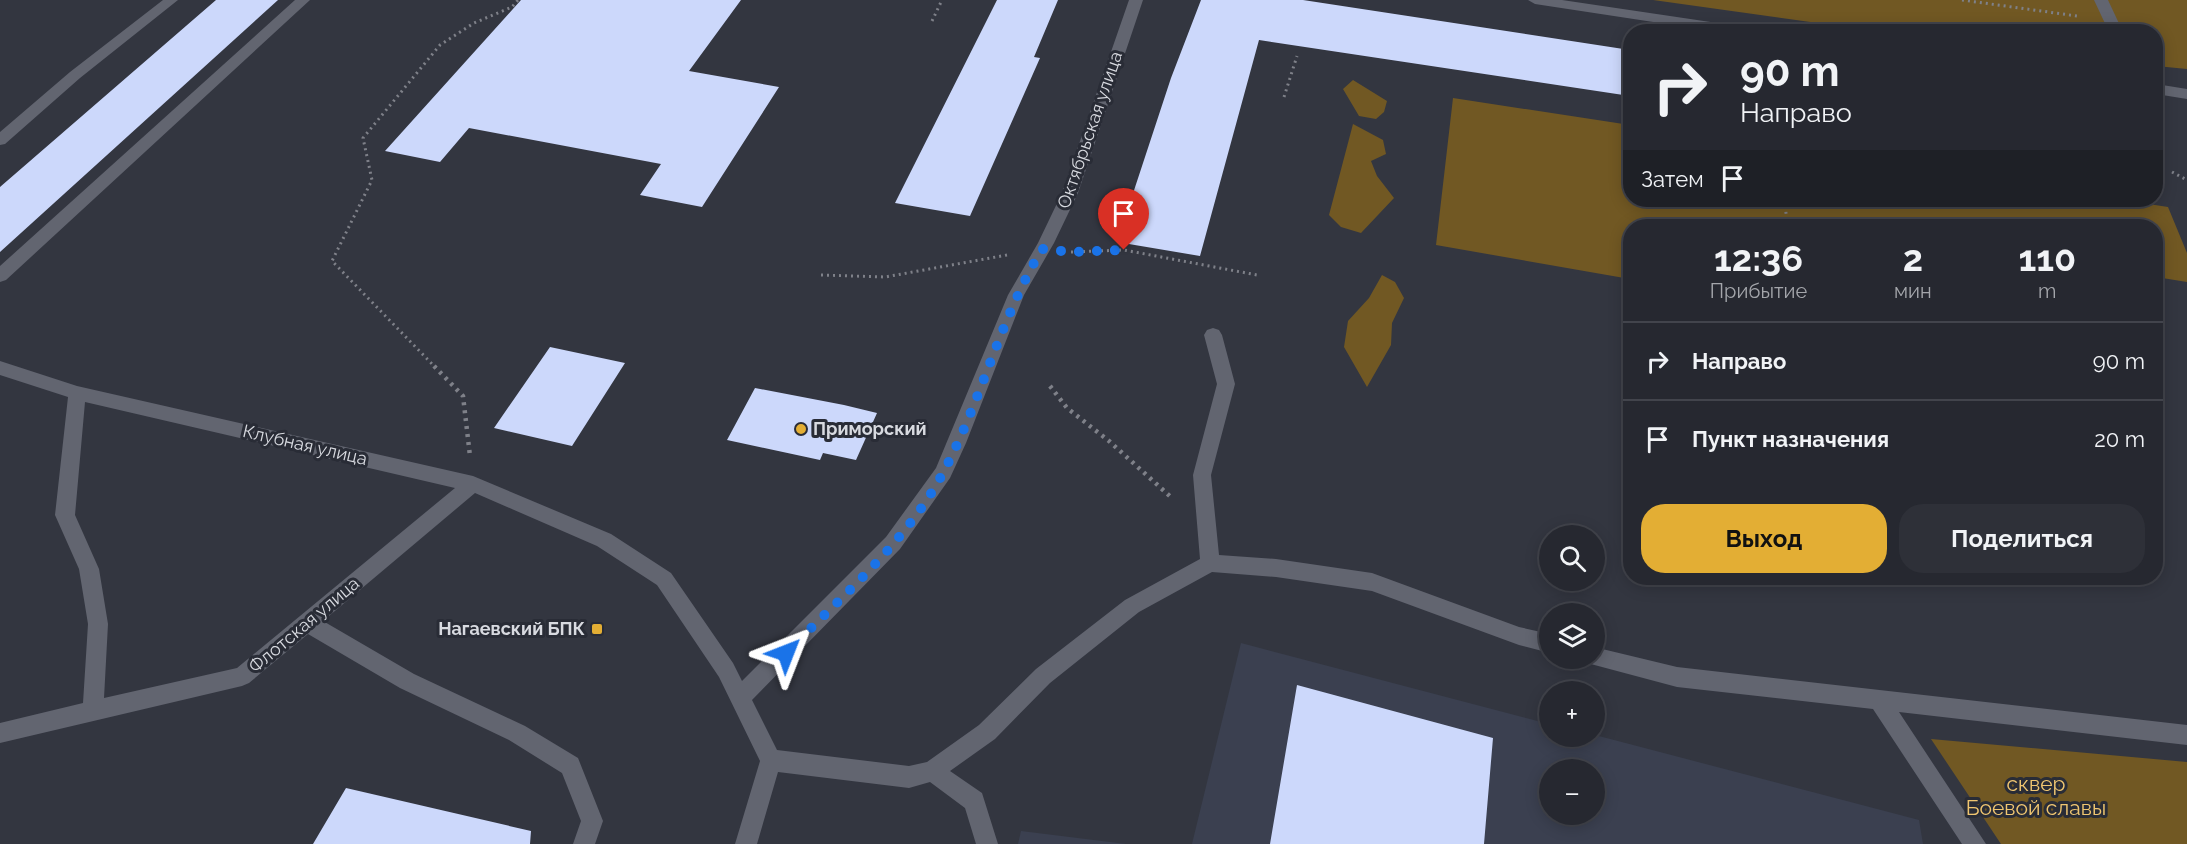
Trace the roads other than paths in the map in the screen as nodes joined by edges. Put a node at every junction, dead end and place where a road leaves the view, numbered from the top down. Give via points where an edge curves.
1 (171, 0) edge
2 (303, 0) edge
3 (1136, 0) edge
4 (1535, 0) edge
5 (2101, 0) edge
6 (1697, 24) edge
7 (2112, 24) edge
8 (2163, 90) edge
9 (2187, 93) edge
10 (0, 140) edge
11 (0, 276) edge
12 (1213, 335) dead end
13 (0, 368) edge
14 (77, 393) junction
15 (473, 484) junction
16 (1210, 563) junction
17 (307, 623) junction
18 (1539, 641) edge
19 (1605, 659) edge
20 (740, 698) junction
21 (1878, 699) junction
22 (93, 711) junction
23 (0, 733) edge
24 (2187, 735) edge
25 (771, 760) junction
26 (932, 771) junction
27 (584, 844) edge
28 (746, 844) edge
29 (987, 844) edge
30 (1975, 844) edge

1 - 10 street
2 - 11 street
3 - 20 street, Октябрьская улица via 1070,193 1016,295 943,473 893,543
4 - 6 street
5 - 7 street
8 - 9 street
12 - 16 street via 1226,384 1202,475
13 - 14 street, Клубная улица
14 - 15 street, Клубная улица
14 - 22 street via 65,515 88,569 98,624
15 - 17 street, Флотская улица
15 - 20 street, Клубная улица via 604,540 664,579 726,670
16 - 18 street via 1372,582
16 - 26 street via 1132,606 1043,676 987,732
17 - 22 street, Флотская улица via 242,676
17 - 27 street via 407,681 518,733 570,766 592,821
19 - 21 street via 1677,677
20 - 25 street
21 - 24 street
21 - 30 street
22 - 23 street, Флотская улица
25 - 26 street via 909,777
25 - 28 street
26 - 29 street via 974,801

